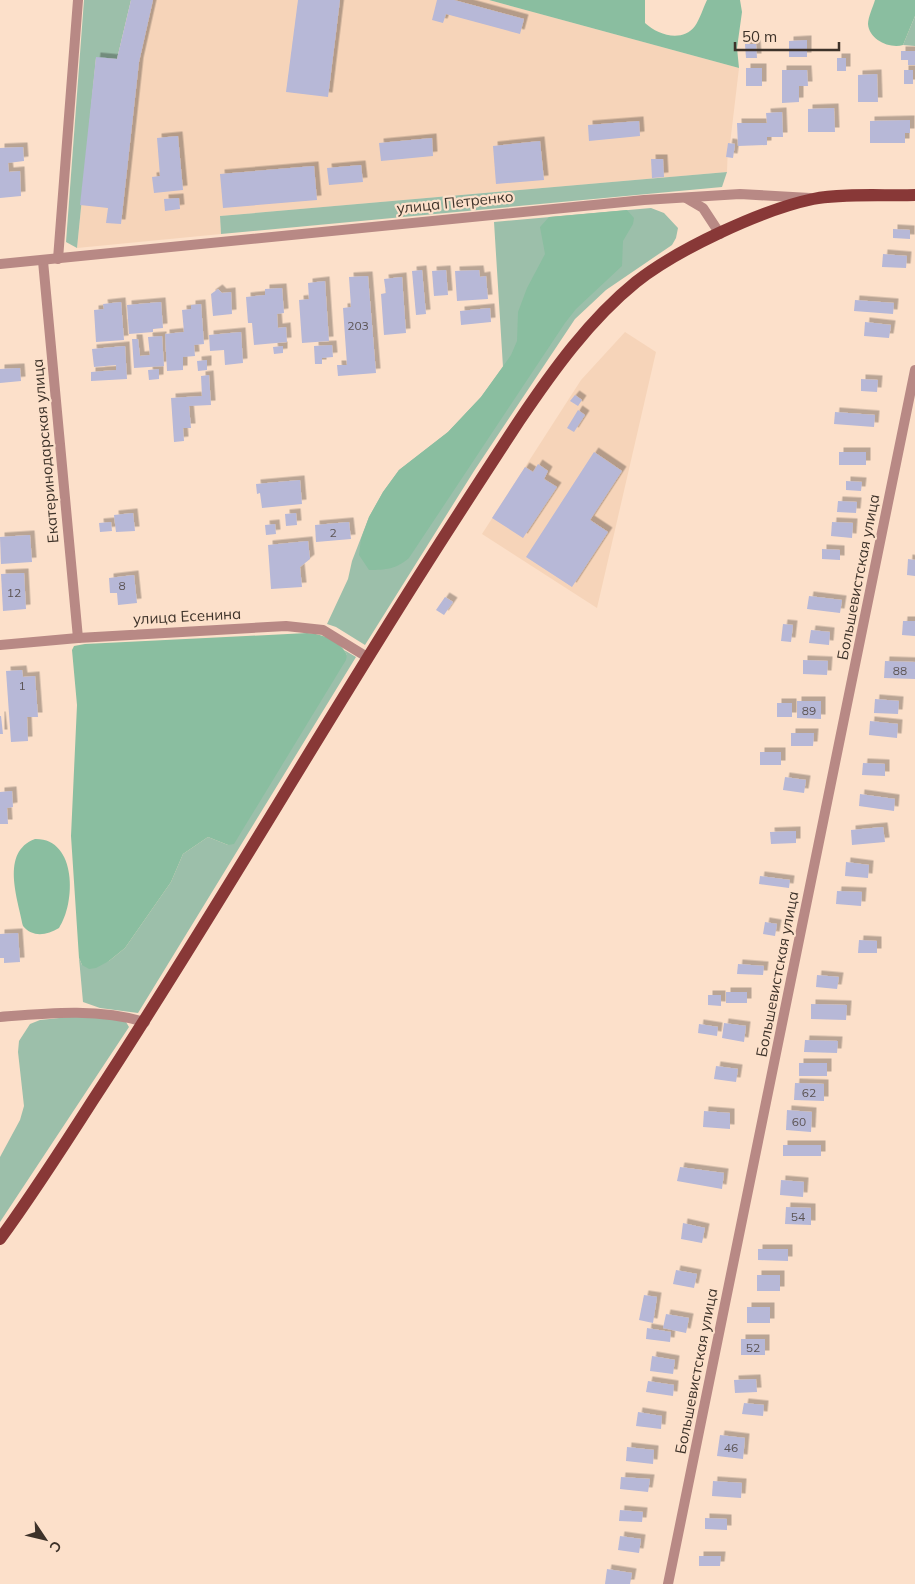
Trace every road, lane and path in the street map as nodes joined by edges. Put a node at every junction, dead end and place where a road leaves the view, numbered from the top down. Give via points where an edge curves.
1 (78, 0) edge
2 (915, 195) edge
3 (685, 197) junction
4 (816, 198) junction
5 (720, 234) junction
6 (58, 259) junction
7 (43, 261) junction
8 (0, 264) edge
9 (915, 370) edge
10 (78, 638) junction
11 (0, 645) edge
12 (368, 657) junction
13 (0, 1017) edge
14 (145, 1022) junction
15 (0, 1240) edge
16 (668, 1584) edge

1 - 6 street
2 - 4 main road, улица Петренко
3 - 4 street, улица Петренко via 759,194
3 - 5 street via 703,208
3 - 6 street, улица Петренко
4 - 5 main road
5 - 12 main road via 673,257 634,284 581,339 512,432
6 - 7 street, улица Петренко
7 - 8 street, улица Петренко
7 - 10 street, Екатеринодарская улица
9 - 16 street, Большевистская улица
10 - 11 street, улица Есенина
10 - 12 street, улица Есенина via 305,627 331,633
12 - 14 main road
13 - 14 street via 87,1012 123,1015
14 - 15 main road

